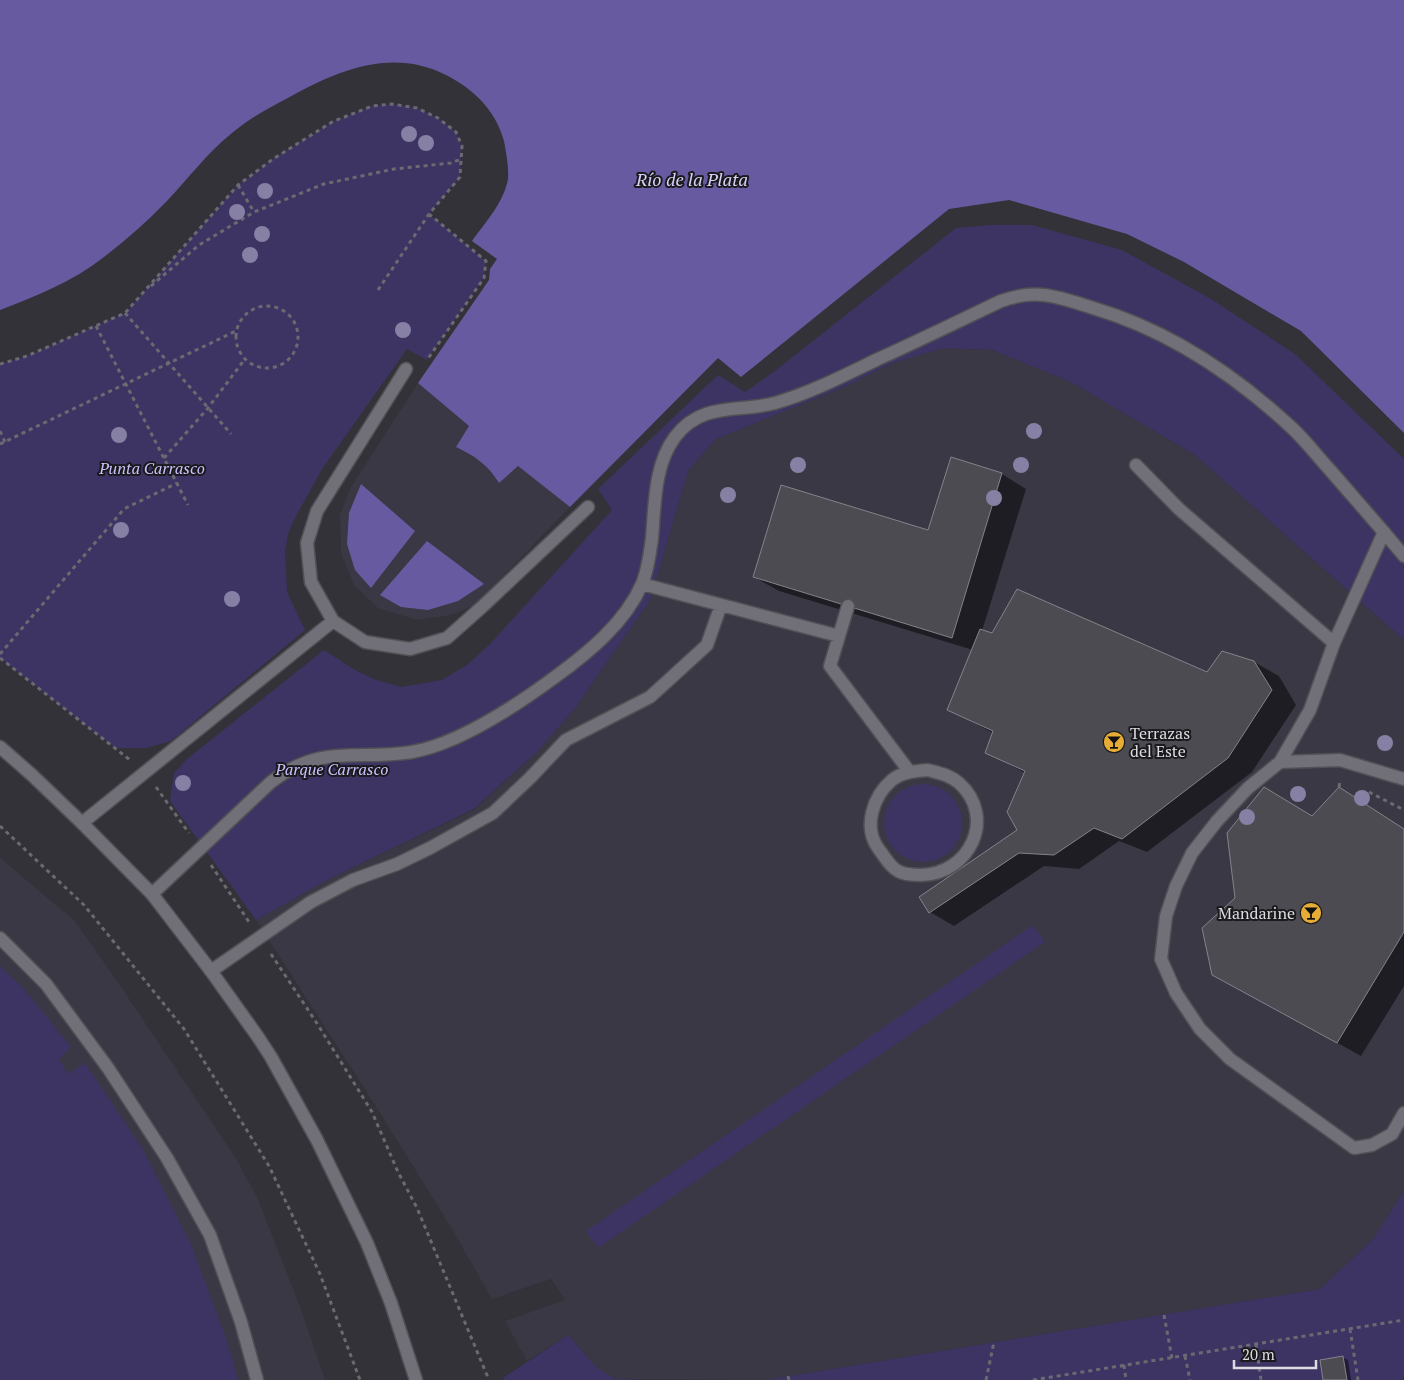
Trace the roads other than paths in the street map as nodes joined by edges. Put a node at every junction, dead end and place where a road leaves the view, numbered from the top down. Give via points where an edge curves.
1 (406, 369) dead end
2 (1136, 465) dead end
3 (588, 507) dead end
4 (1384, 532) junction
5 (1404, 556) edge
6 (642, 584) junction
7 (721, 604) junction
8 (848, 606) dead end
9 (333, 622) junction
10 (839, 636) junction
11 (1334, 643) junction
12 (0, 748) edge
13 (1280, 762) junction
14 (910, 771) junction
15 (1404, 779) edge
16 (82, 823) junction
17 (152, 894) junction
18 (0, 938) edge
19 (211, 971) junction
20 (1404, 1113) edge
21 (257, 1380) edge
22 (416, 1380) edge

1 - 9 main road via 317,510 307,543 311,582
2 - 11 main road via 1179,509
3 - 9 main road via 447,638 410,650 365,642
4 - 5 main road
4 - 6 main road via 1293,429 1246,389 1195,353 1155,330 1110,313 1050,295 1024,294 1001,301 817,388 771,404 708,413 689,422 675,436 662,462 649,561
4 - 11 main road
6 - 7 main road
6 - 17 main road via 631,604 590,651 521,701 474,729 413,752 320,757 287,770
7 - 10 main road
7 - 19 main road via 707,645 650,697 566,740 492,813 430,848 352,880 311,902
8 - 10 main road
9 - 16 main road
10 - 14 main road via 830,666
11 - 13 main road via 1310,710
12 - 16 main road
13 - 15 main road via 1340,760
13 - 20 main road via 1242,794 1192,853 1166,916 1161,960 1176,993 1200,1029 1230,1059 1354,1148 1372,1145 1392,1134
14 - 14 main road via 893,779 880,792 872,809 871,827 876,845 899,872 934,874 963,858 972,844 976,812 959,783 946,774
16 - 17 main road
17 - 19 main road
18 - 21 main road via 46,984 108,1068 167,1158 210,1235 241,1322
19 - 22 main road via 271,1057 316,1140 367,1243

